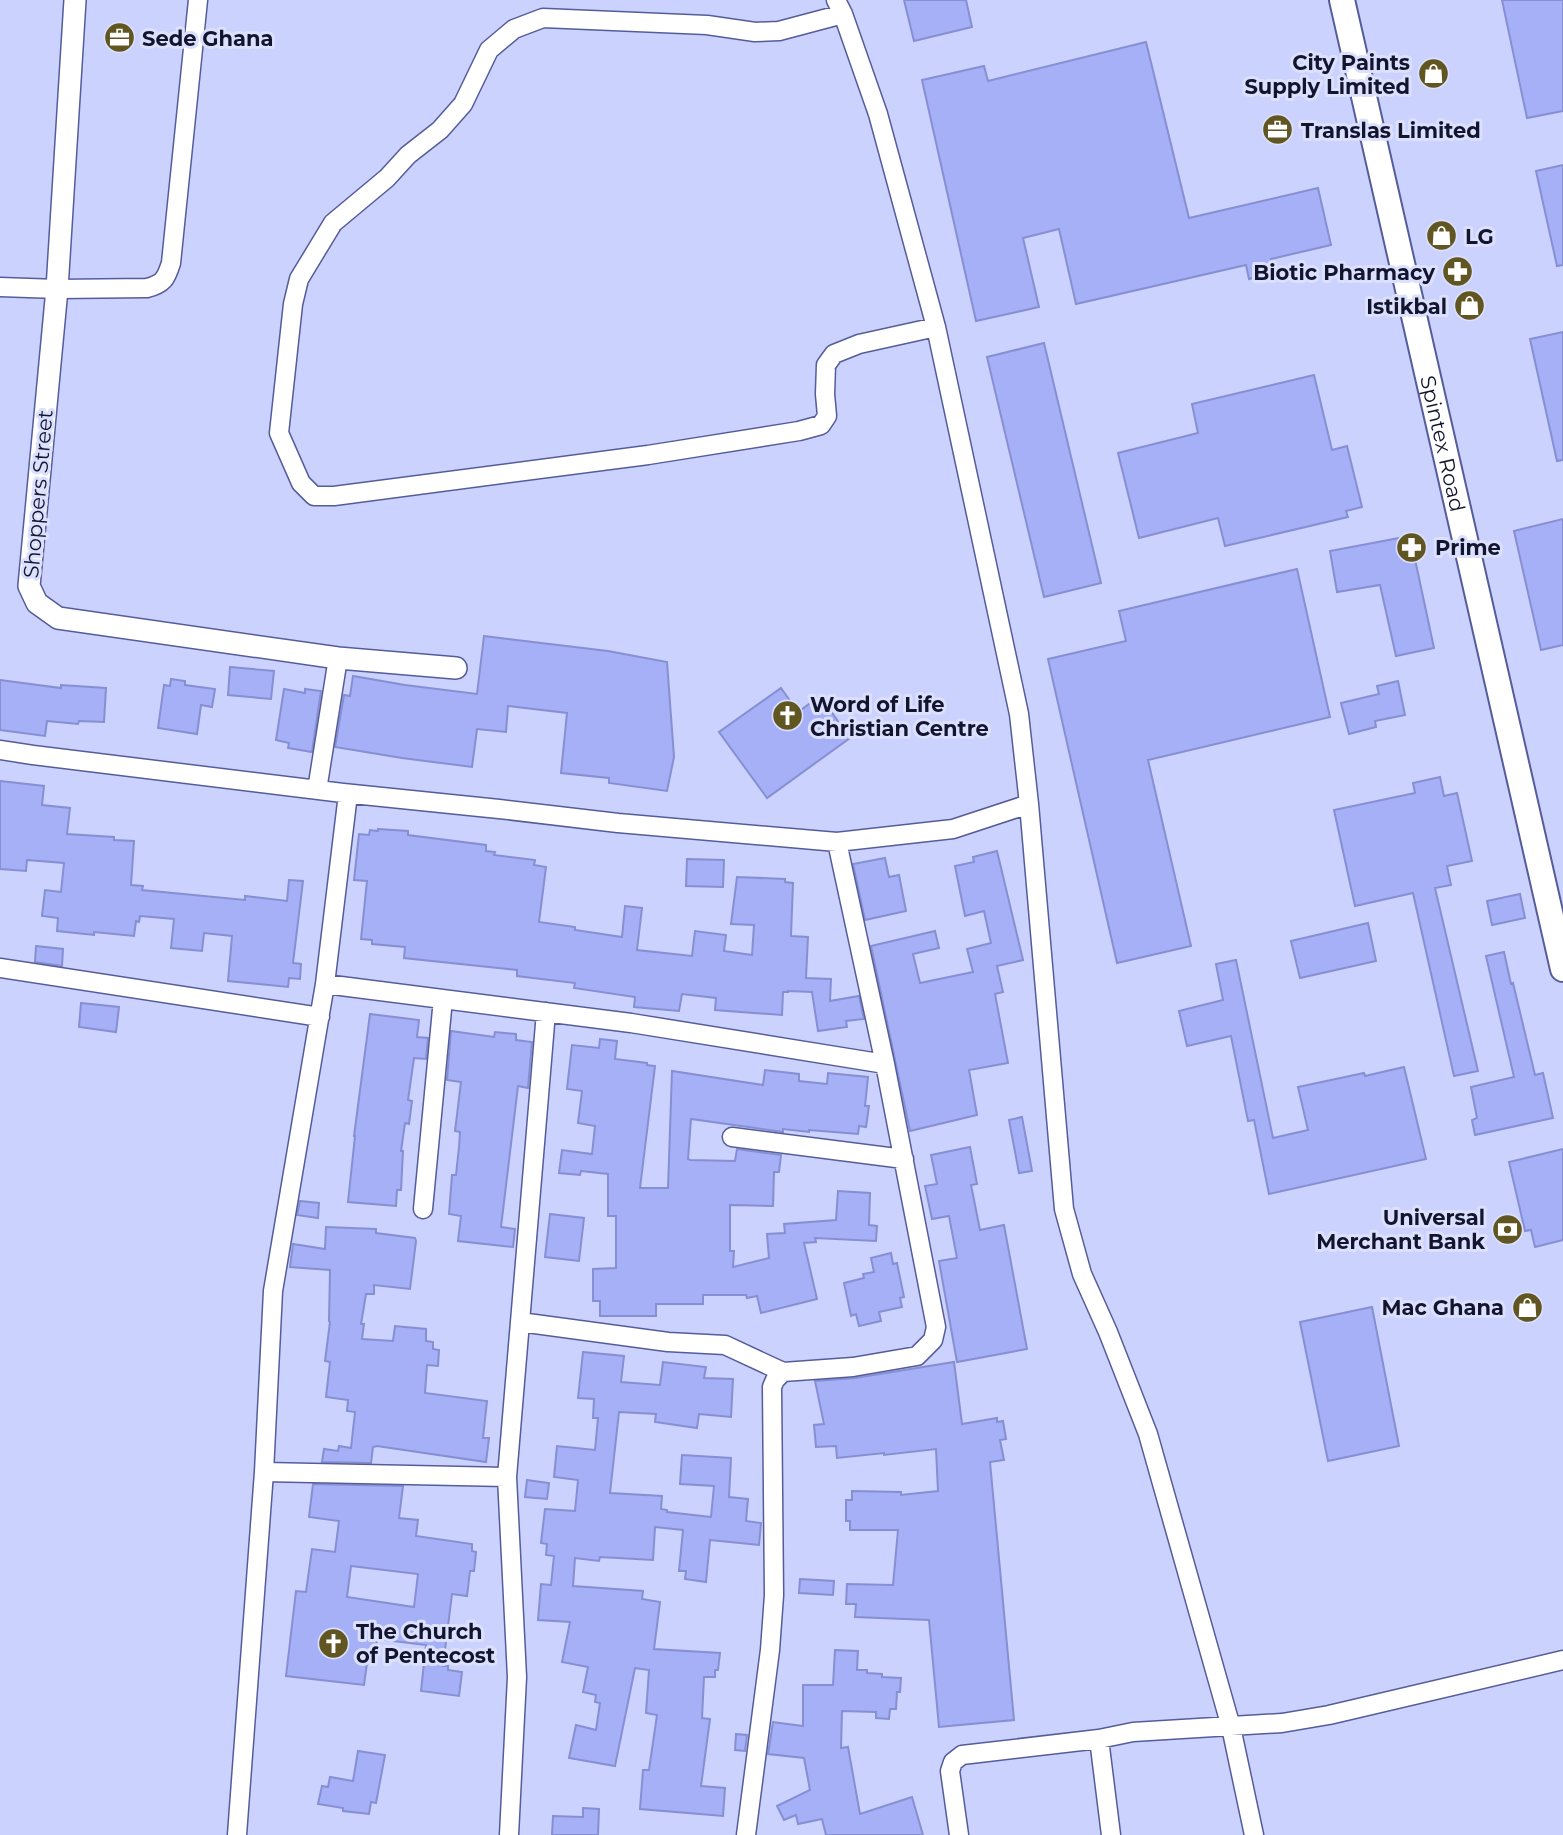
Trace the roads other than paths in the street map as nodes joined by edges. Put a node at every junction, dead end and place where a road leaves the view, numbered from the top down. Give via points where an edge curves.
1 (75, 0) edge
2 (198, 0) edge
3 (1342, 0) edge
4 (840, 7) edge
5 (0, 287) edge
6 (57, 289) junction
7 (936, 327) junction
8 (338, 659) junction
9 (456, 668) dead end
10 (0, 750) edge
11 (317, 790) junction
12 (348, 794) junction
13 (1030, 804) junction
14 (837, 842) junction
15 (0, 968) edge
16 (1563, 968) edge
17 (326, 984) junction
18 (443, 999) junction
19 (546, 1012) junction
20 (320, 1017) junction
21 (886, 1064) junction
22 (732, 1137) dead end
23 (904, 1159) junction
24 (423, 1209) dead end
25 (520, 1322) junction
26 (783, 1372) junction
27 (264, 1472) junction
28 (507, 1477) junction
29 (1563, 1660) edge
30 (1231, 1727) junction
31 (1099, 1739) junction
32 (237, 1835) edge
33 (509, 1835) edge
34 (746, 1835) edge
35 (959, 1835) edge
36 (1111, 1835) edge
37 (1254, 1835) edge

1 - 6 street, Shoppers Street
2 - 6 street via 167,275 159,285 148,288
3 - 16 main road, Spintex Road
4 - 7 street via 878,114
4 - 7 street via 779,31 544,18 514,29 489,50 456,113 333,223 308,263 293,304 279,433 301,484 314,496 334,496 800,431 821,425 827,416 825,365 834,354
5 - 6 street
6 - 8 street, Shoppers Street via 29,586 37,603 58,618
7 - 13 street via 1019,714
8 - 9 street, Shoppers Street
8 - 11 street
10 - 11 street
11 - 12 street
12 - 14 street
12 - 17 street
13 - 14 street via 953,829
13 - 30 street via 1064,1209 1082,1274 1148,1434
14 - 21 street
15 - 20 street
17 - 18 street
17 - 20 street
18 - 19 street
18 - 24 street
19 - 21 street
19 - 25 street
20 - 27 street via 274,1291
21 - 23 street
22 - 23 street
23 - 26 street via 936,1327 933,1340 917,1356
25 - 26 street via 726,1345
25 - 28 street
26 - 34 street via 772,1387 774,1595
27 - 28 street
27 - 32 street
28 - 33 street via 517,1676
29 - 30 street via 1329,1715
30 - 31 street via 1133,1732
30 - 37 street
31 - 35 street via 962,1755 950,1771
31 - 36 street

